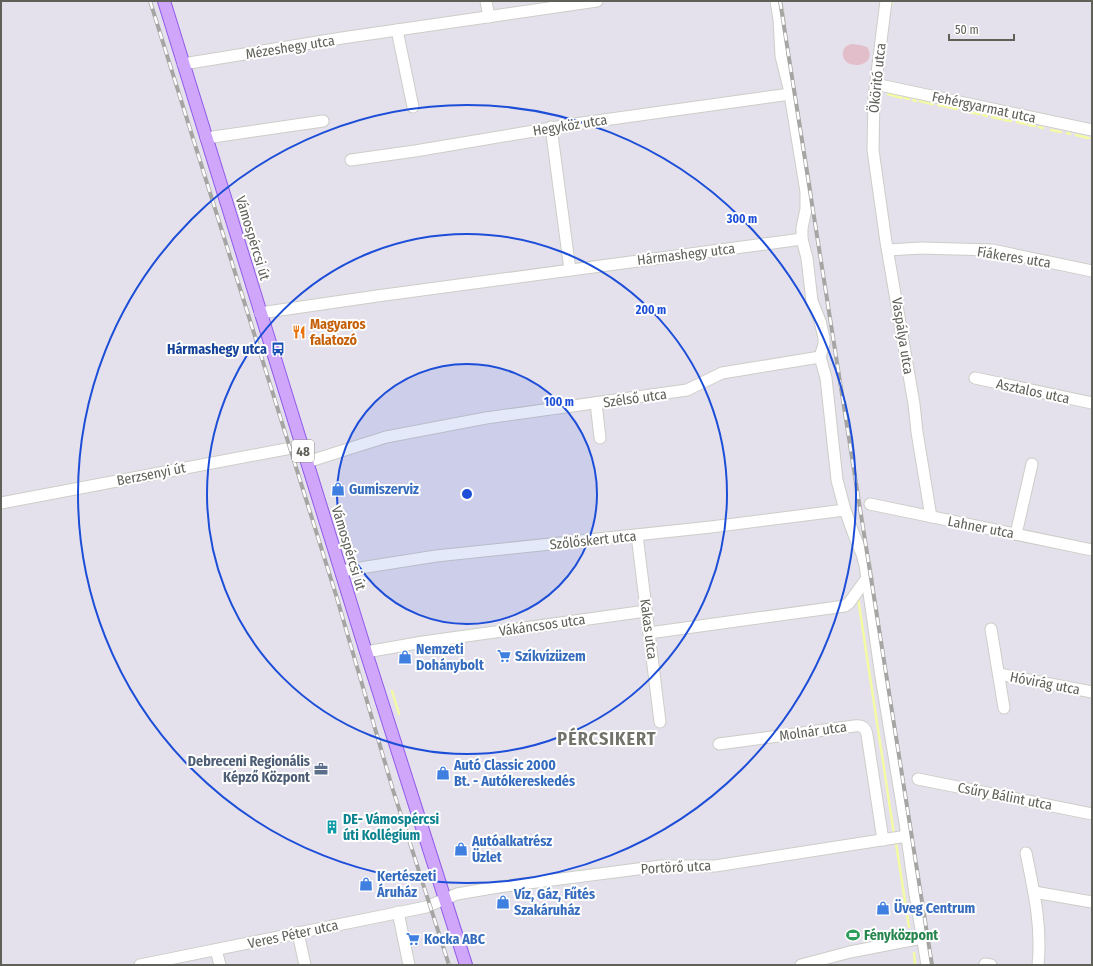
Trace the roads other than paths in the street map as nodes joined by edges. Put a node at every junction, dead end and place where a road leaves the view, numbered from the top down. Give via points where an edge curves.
1 (167, 1) edge
2 (486, 1) edge
3 (597, 1) edge
4 (776, 1) edge
5 (886, 1) edge
6 (488, 17) junction
7 (397, 30) junction
8 (183, 64) junction
9 (875, 84) junction
10 (790, 94) junction
11 (413, 107) dead end
12 (323, 121) dead end
13 (550, 127) junction
14 (1092, 130) edge
15 (206, 138) junction
16 (874, 156) joint
17 (351, 160) dead end
18 (802, 239) junction
19 (888, 250) junction
20 (570, 270) junction
21 (1092, 271) edge
22 (260, 313) junction
23 (820, 357) junction
24 (975, 378) dead end
25 (596, 403) junction
26 (1092, 403) edge
27 (600, 438) dead end
28 (302, 446) junction
29 (307, 462) junction
30 (1032, 464) dead end
31 (1, 503) edge
32 (870, 504) dead end
33 (845, 510) junction
34 (931, 517) junction
35 (1016, 534) junction
36 (637, 535) junction
37 (1092, 550) edge
38 (341, 571) junction
39 (867, 578) junction
40 (646, 611) junction
41 (991, 629) dead end
42 (649, 633) junction
43 (366, 652) junction
44 (999, 674) junction
45 (1092, 692) edge
46 (1004, 708) dead end
47 (660, 722) dead end
48 (720, 744) dead end
49 (918, 779) dead end
50 (1092, 814) edge
51 (907, 836) junction
52 (883, 840) junction
53 (1026, 853) dead end
54 (1034, 892) junction
55 (446, 899) junction
56 (1092, 902) edge
57 (398, 912) junction
58 (298, 933) junction
59 (922, 938) junction
60 (216, 950) junction
61 (140, 965) edge
62 (220, 965) edge
63 (305, 965) edge
64 (409, 965) edge
65 (466, 965) edge
66 (801, 965) edge
67 (927, 965) edge
68 (1038, 965) edge

1 - 8 main road, Vámospércsi út / 48
2 - 6 street
3 - 6 street, Mézeshegy utca
4 - 10 street via 780,52
5 - 9 street, Ököritó utca
6 - 7 street, Mézeshegy utca
7 - 8 street, Mézeshegy utca
7 - 11 street
8 - 15 main road, Vámospércsi út / 48
9 - 14 street, Fehérgyarmat utca
9 - 16 street, Ököritó utca via 872,124
10 - 13 street, Hegyköz utca
10 - 18 street via 807,202
12 - 15 street
13 - 17 street, Hegyköz utca
13 - 20 street
15 - 22 main road, Vámospércsi út / 48
16 - 19 street, Vaspálya utca
18 - 20 street, Hármashegy utca
18 - 23 street via 812,301 823,334 824,344
19 - 21 street, Fiákeres utca via 992,250
19 - 34 street, Vaspálya utca
20 - 22 street, Hármashegy utca
22 - 28 main road, Vámospércsi út / 48
23 - 25 street, Szélső utca via 720,373 689,390
23 - 33 street via 826,383 837,480
24 - 26 street, Asztalos utca
25 - 27 street
25 - 29 street, Szélső utca via 486,418 382,438
28 - 29 main road, Vámospércsi út / 48
28 - 31 street, Berzsenyi út
29 - 38 main road, Vámospércsi út / 48
30 - 35 street
32 - 34 street, Lahner utca
33 - 36 street, Szőlőskert utca
33 - 39 street via 862,554
34 - 35 street, Lahner utca
35 - 37 street, Lahner utca
36 - 38 street, Szőlőskert utca via 436,556
36 - 40 street, Kakas utca
38 - 43 main road, Vámospércsi út / 48
39 - 42 street via 845,606
39 - 51 street
40 - 42 street, Kakas utca
40 - 43 street, Vákáncsos utca
41 - 44 street
42 - 47 street, Kakas utca
43 - 55 main road, Vámospércsi út / 48
44 - 45 street, Hóvirág utca
44 - 46 street
48 - 52 street, Molnár utca via 862,726 867,735
49 - 50 street, Csűry Bálint utca
51 - 52 street, Portörő utca
51 - 59 street
52 - 55 street, Portörő utca via 715,866 665,866 565,878 457,894
53 - 54 street
54 - 56 street
54 - 68 street via 1040,936
55 - 57 street, Veres Péter utca via 429,907
55 - 65 main road, Vámospércsi út / 48
57 - 58 street, Veres Péter utca
57 - 64 street
58 - 60 street, Veres Péter utca
58 - 63 street
59 - 66 street via 850,952
59 - 67 street
60 - 61 street, Veres Péter utca
60 - 62 street

